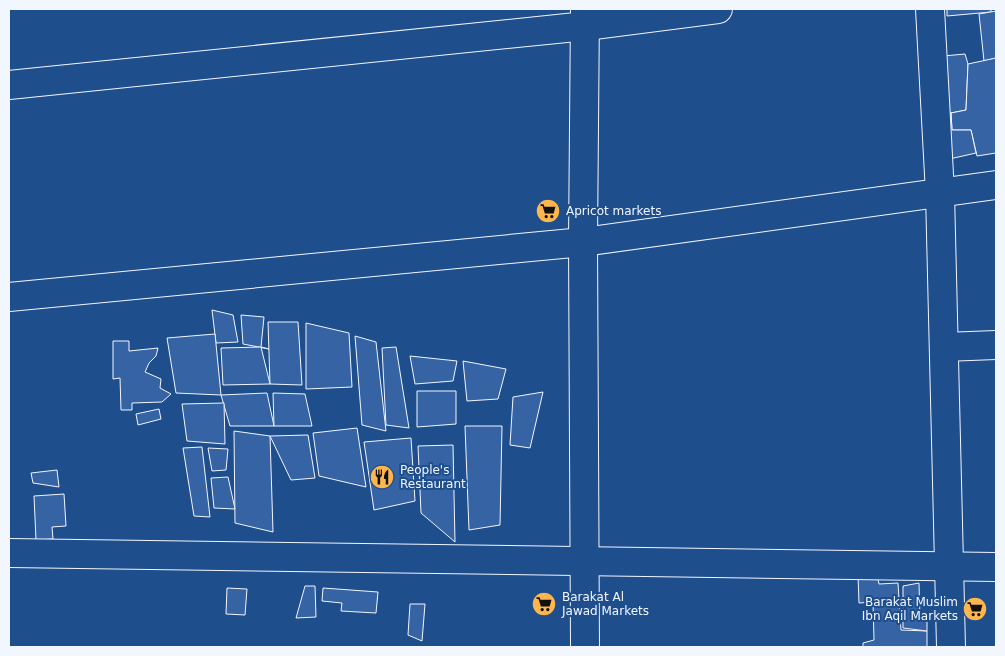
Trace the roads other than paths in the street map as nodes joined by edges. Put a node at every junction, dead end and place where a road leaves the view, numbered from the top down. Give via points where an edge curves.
1 (718, 9) edge
2 (930, 9) edge
3 (585, 17) edge
4 (9, 84) edge
5 (996, 185) edge
6 (940, 193) junction
7 (583, 242) junction
8 (9, 296) edge
9 (996, 345) edge
10 (944, 347) junction
11 (9, 553) edge
12 (585, 561) junction
13 (949, 566) junction
14 (996, 567) edge
15 (585, 647) edge
16 (951, 647) edge

1 - 3 street
2 - 6 street
3 - 4 street
3 - 7 street
5 - 6 street
6 - 7 street
6 - 10 street
7 - 8 street
7 - 12 street
9 - 10 street
10 - 13 street
11 - 12 street
12 - 13 street
12 - 15 street
13 - 14 street
13 - 16 street

